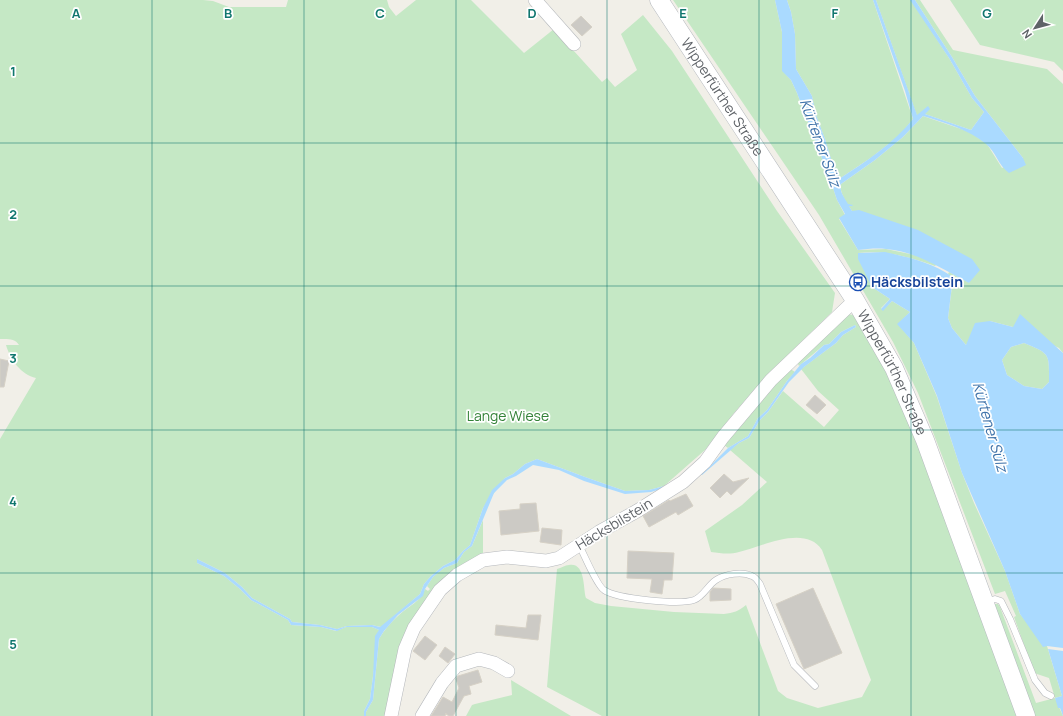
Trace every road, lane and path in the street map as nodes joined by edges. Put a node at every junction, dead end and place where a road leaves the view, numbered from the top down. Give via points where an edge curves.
1 (535, 0) edge
2 (659, 0) edge
3 (574, 44) dead end
4 (855, 300) junction
5 (579, 545) junction
6 (985, 603) junction
7 (508, 671) dead end
8 (815, 686) dead end
9 (1050, 696) dead end
10 (391, 716) edge
11 (422, 716) edge
12 (1026, 716) edge

1 - 3 street
2 - 4 main road, Wipperfürther Straße
4 - 5 street, Häcksbilstein via 770,380 705,462 684,482
4 - 6 main road, Wipperfürther Straße via 894,368 925,440
5 - 8 lane via 603,590 632,598 680,602 694,600 716,580 725,576 742,573 752,576 760,584 794,665
5 - 10 street, Häcksbilstein via 559,558 546,561 507,557 484,560 456,575 440,590 414,628 405,649
6 - 9 lane via 995,599 1001,601 1035,680 1045,694
6 - 12 main road, Wipperfürther Straße
7 - 11 street via 494,663 479,659 456,666 442,683

